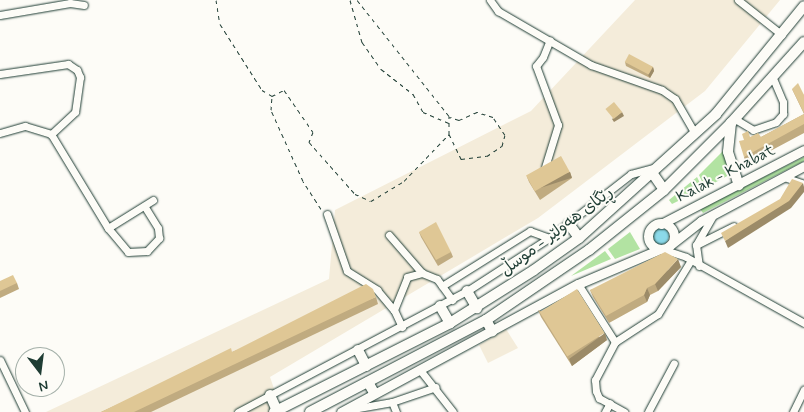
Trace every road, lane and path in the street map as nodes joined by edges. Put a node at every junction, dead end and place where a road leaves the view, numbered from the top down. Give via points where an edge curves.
1 (216, 0) edge
2 (350, 0) edge
3 (356, 0) edge
4 (490, 0) edge
5 (738, 0) edge
6 (84, 5) dead end
7 (804, 6) edge
8 (0, 15) edge
9 (782, 34) junction
10 (550, 40) junction
11 (804, 42) edge
12 (0, 74) edge
13 (773, 79) junction
14 (272, 96) junction
15 (448, 116) junction
16 (733, 121) junction
17 (449, 123) junction
18 (0, 133) edge
19 (696, 133) junction
20 (51, 134) junction
21 (449, 134) junction
22 (804, 150) edge
23 (804, 166) edge
24 (545, 167) edge
25 (657, 170) junction
26 (784, 177) junction
27 (804, 184) edge
28 (739, 185) junction
29 (664, 190) junction
30 (153, 200) dead end
31 (144, 206) junction
32 (327, 214) joint
33 (715, 214) junction
34 (569, 224) junction
35 (661, 224) junction
36 (738, 224) edge
37 (108, 228) junction
38 (389, 236) dead end
39 (548, 238) junction
40 (579, 238) junction
41 (696, 245) junction
42 (664, 248) junction
43 (691, 260) junction
44 (699, 266) junction
45 (422, 273) junction
46 (578, 284) junction
47 (442, 286) junction
48 (467, 291) junction
49 (452, 300) junction
50 (440, 306) junction
51 (476, 308) junction
52 (394, 310) junction
53 (486, 320) junction
54 (450, 323) junction
55 (804, 323) edge
56 (402, 327) junction
57 (492, 331) junction
58 (615, 342) junction
59 (358, 350) junction
60 (0, 360) edge
61 (674, 364) dead end
62 (366, 366) junction
63 (420, 370) junction
64 (368, 382) junction
65 (436, 387) junction
66 (804, 389) edge
67 (374, 393) junction
68 (270, 395) junction
69 (392, 402) junction
70 (610, 403) junction
71 (276, 411) edge
72 (344, 411) edge
73 (25, 412) edge
74 (238, 412) edge
75 (310, 412) edge
76 (396, 412) edge
77 (453, 412) edge
78 (605, 412) edge
79 (624, 412) edge
80 (648, 412) edge
81 (793, 412) edge

1 - 14 path via 220,24 262,90
2 - 17 path via 362,42 380,69 413,94 423,112
3 - 15 path
4 - 10 street via 498,11
5 - 9 street
6 - 8 street via 70,3
7 - 9 highway, ڕێگای هەولێر - موسڵ
9 - 19 highway, ڕێگای هەولێر - موسڵ via 716,114
10 - 19 street via 591,64 662,90 675,99
10 - 24 street via 536,66 558,125
11 - 13 highway, ڕێگای هەولێر - موسڵ
12 - 20 street via 68,64 77,70 80,77 75,112
13 - 16 highway, ڕێگای هەولێر - موسڵ
13 - 16 street via 783,102 783,114 776,122 754,130
14 - 21 path via 284,90 313,132 309,142 355,194 371,201 404,181
14 - 32 path via 271,110 303,181 321,209 329,205
15 - 17 path
15 - 21 path via 459,120 477,112 493,117 505,135 502,146 475,160 461,159
16 - 28 highway via 728,152
16 - 29 highway, ڕێگای هەولێر - موسڵ
17 - 21 path
18 - 20 street via 25,126
19 - 25 highway, ڕێگای هەولێر - موسڵ
20 - 37 street
22 - 28 main road, Kalak - Khabat
23 - 26 main road
25 - 29 highway
25 - 34 street via 631,174
25 - 40 highway, ڕێگای هەولێر - موسڵ
26 - 27 street
26 - 33 main road
28 - 35 main road, Kalak - Khabat
29 - 53 highway, ڕێگای هەولێر - موسڵ via 588,250
30 - 31 street
31 - 37 street
31 - 37 street via 158,228 159,238 147,251 128,252
32 - 52 street via 348,271 376,290
33 - 41 street
33 - 42 main road
34 - 39 street
34 - 40 highway
35 - 42 main road via 670,228 673,234
35 - 42 main road via 652,227 648,236 651,245
36 - 41 street
38 - 45 street
39 - 47 street via 530,232
39 - 48 street
40 - 51 highway, ڕێگای هەولێر - موسڵ
41 - 44 street
42 - 43 street
42 - 46 main road
43 - 44 street
43 - 58 street via 658,314
44 - 55 street
45 - 47 street via 437,279
45 - 52 street via 408,277
46 - 57 main road
46 - 58 street
47 - 49 street
48 - 49 street
48 - 51 highway
49 - 50 street
50 - 54 highway
50 - 56 street
51 - 54 highway, ڕێگای هەولێر - موسڵ
52 - 56 street
53 - 57 highway
53 - 64 highway, ڕێگای هەولێر - موسڵ
54 - 62 highway, ڕێگای هەولێر - موسڵ
56 - 59 street
57 - 63 main road
58 - 70 street via 594,386 599,398
59 - 62 highway
59 - 68 street
60 - 73 street
61 - 80 street
62 - 71 highway, ڕێگای هەولێر - موسڵ
63 - 65 street
63 - 67 main road
64 - 67 highway
64 - 75 highway, ڕێگای هەولێر - موسڵ
65 - 69 street
65 - 77 street
66 - 81 street
67 - 72 main road
68 - 71 highway
68 - 74 street
69 - 72 street
69 - 76 street
70 - 78 street
70 - 79 street

